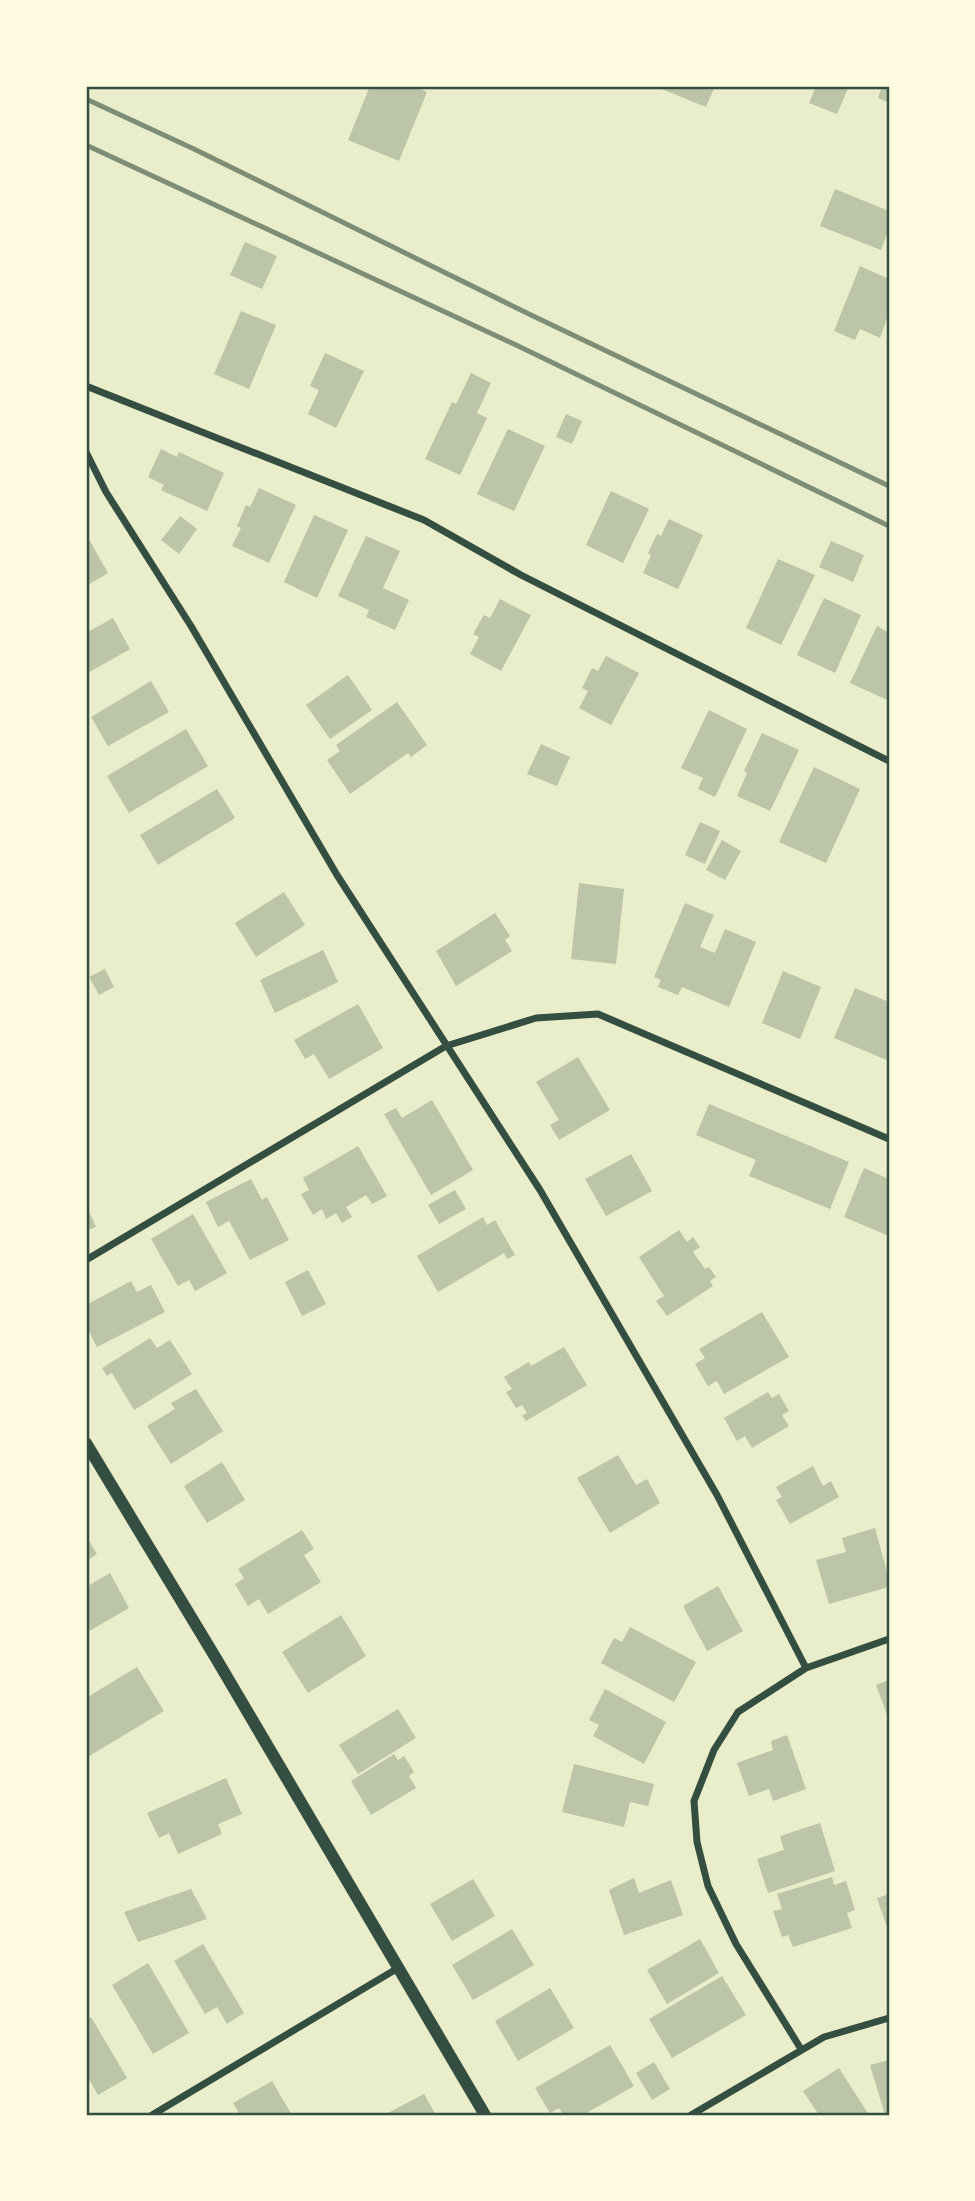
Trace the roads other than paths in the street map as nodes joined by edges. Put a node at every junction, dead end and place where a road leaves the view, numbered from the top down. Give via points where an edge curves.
1 (86, 386) edge
2 (86, 452) edge
3 (889, 761) edge
4 (446, 1046) junction
5 (889, 1139) edge
6 (86, 1259) edge
7 (86, 1443) edge
8 (889, 1639) edge
9 (806, 1668) junction
10 (398, 1968) junction
11 (889, 2018) edge
12 (801, 2049) junction
13 (152, 2115) edge
14 (485, 2115) edge
15 (691, 2115) edge

1 - 3 street via 424,520 522,575
2 - 4 street via 337,875
4 - 5 street via 536,1018 598,1014
4 - 6 street
4 - 9 street via 540,1190 717,1495
7 - 10 street
8 - 9 street
9 - 12 street via 738,1712 714,1750 694,1801 697,1842 708,1886 736,1944
10 - 13 street
10 - 14 street
11 - 12 street via 824,2037
12 - 15 street

